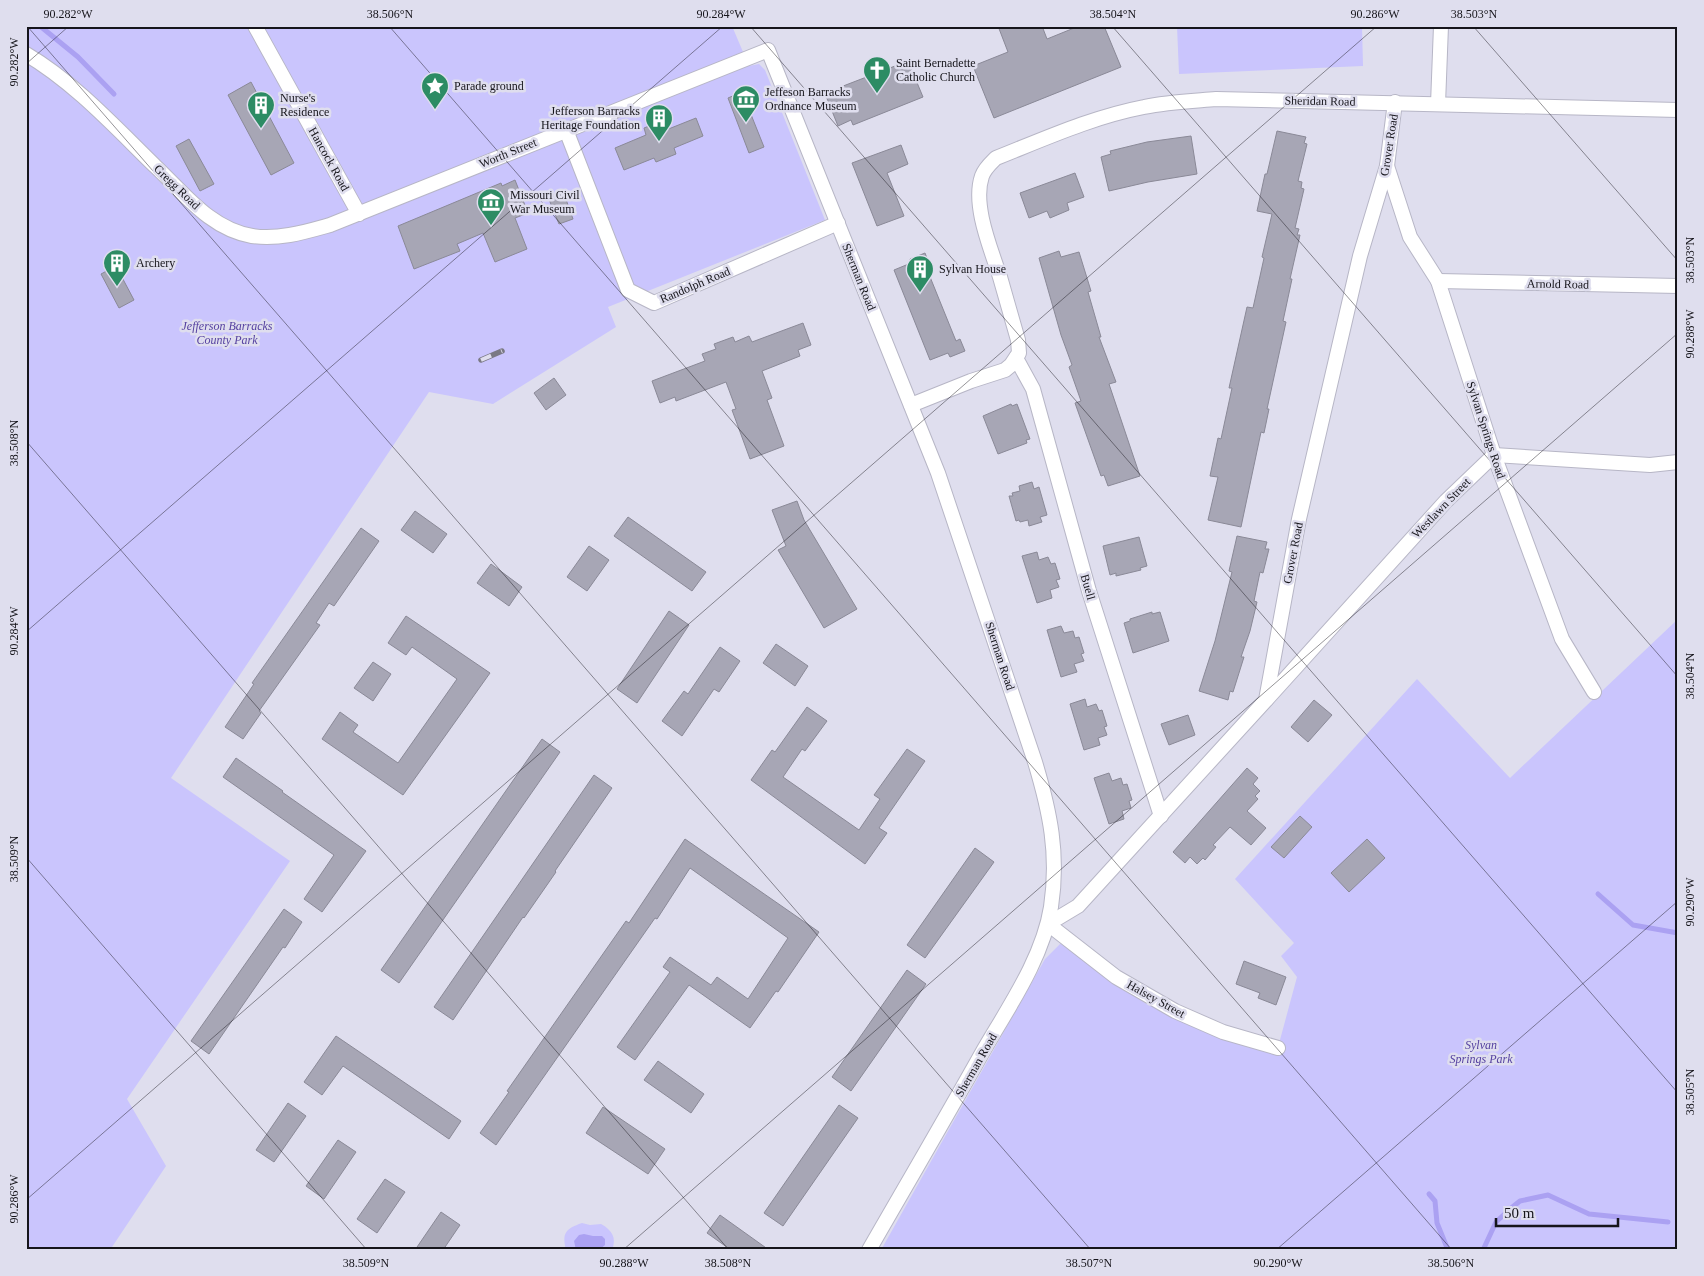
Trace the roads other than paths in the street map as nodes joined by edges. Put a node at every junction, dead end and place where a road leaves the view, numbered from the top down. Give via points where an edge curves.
1 (255, 26) edge
2 (1441, 26) edge
3 (768, 50) joint
4 (26, 54) edge
5 (1395, 102) junction
6 (1438, 104) junction
7 (1678, 110) edge
8 (566, 130) junction
9 (1387, 166) junction
10 (359, 214) junction
11 (838, 223) junction
12 (1438, 282) junction
13 (1678, 286) edge
14 (1016, 358) junction
15 (911, 405) junction
16 (1494, 455) junction
17 (1678, 462) edge
18 (1594, 692) dead end
19 (1266, 700) junction
20 (1161, 816) junction
21 (1048, 924) junction
22 (1278, 1048) dead end
23 (869, 1250) edge

1 - 10 street, Hancock Road
2 - 6 street
3 - 8 street, Worth Street
3 - 11 street, Sherman Road
4 - 10 street, Gregg Road via 46,66 90,103 196,207 233,231 252,236 291,236
5 - 6 street, Sheridan Road
5 - 9 street, Grover Road
5 - 14 street, Sheridan Road via 1216,99 1145,106 1109,115 996,158 982,177 980,207 1018,340
6 - 7 street, Sheridan Road
8 - 10 street, Worth Street
8 - 11 street, Randolph Road via 628,290 654,302
9 - 12 street, Sylvan Springs Road via 1410,237
9 - 19 street, Grover Road via 1360,256 1299,519
11 - 15 street, Sherman Road
12 - 13 street, Arnold Road
12 - 16 street, Sylvan Springs Road
14 - 15 street via 1005,370
14 - 20 street, Buell via 1033,389 1089,591
15 - 21 street, Sherman Road via 941,482 1048,804 1054,858
16 - 17 street via 1650,466
16 - 18 street, Sylvan Springs Road via 1562,639
16 - 19 street, Westlawn Street via 1446,501
19 - 20 street
20 - 21 street via 1078,906
21 - 22 street, Halsey Street via 1116,977 1176,1011 1223,1032
21 - 23 street, Sherman Road via 1044,939 1016,994

